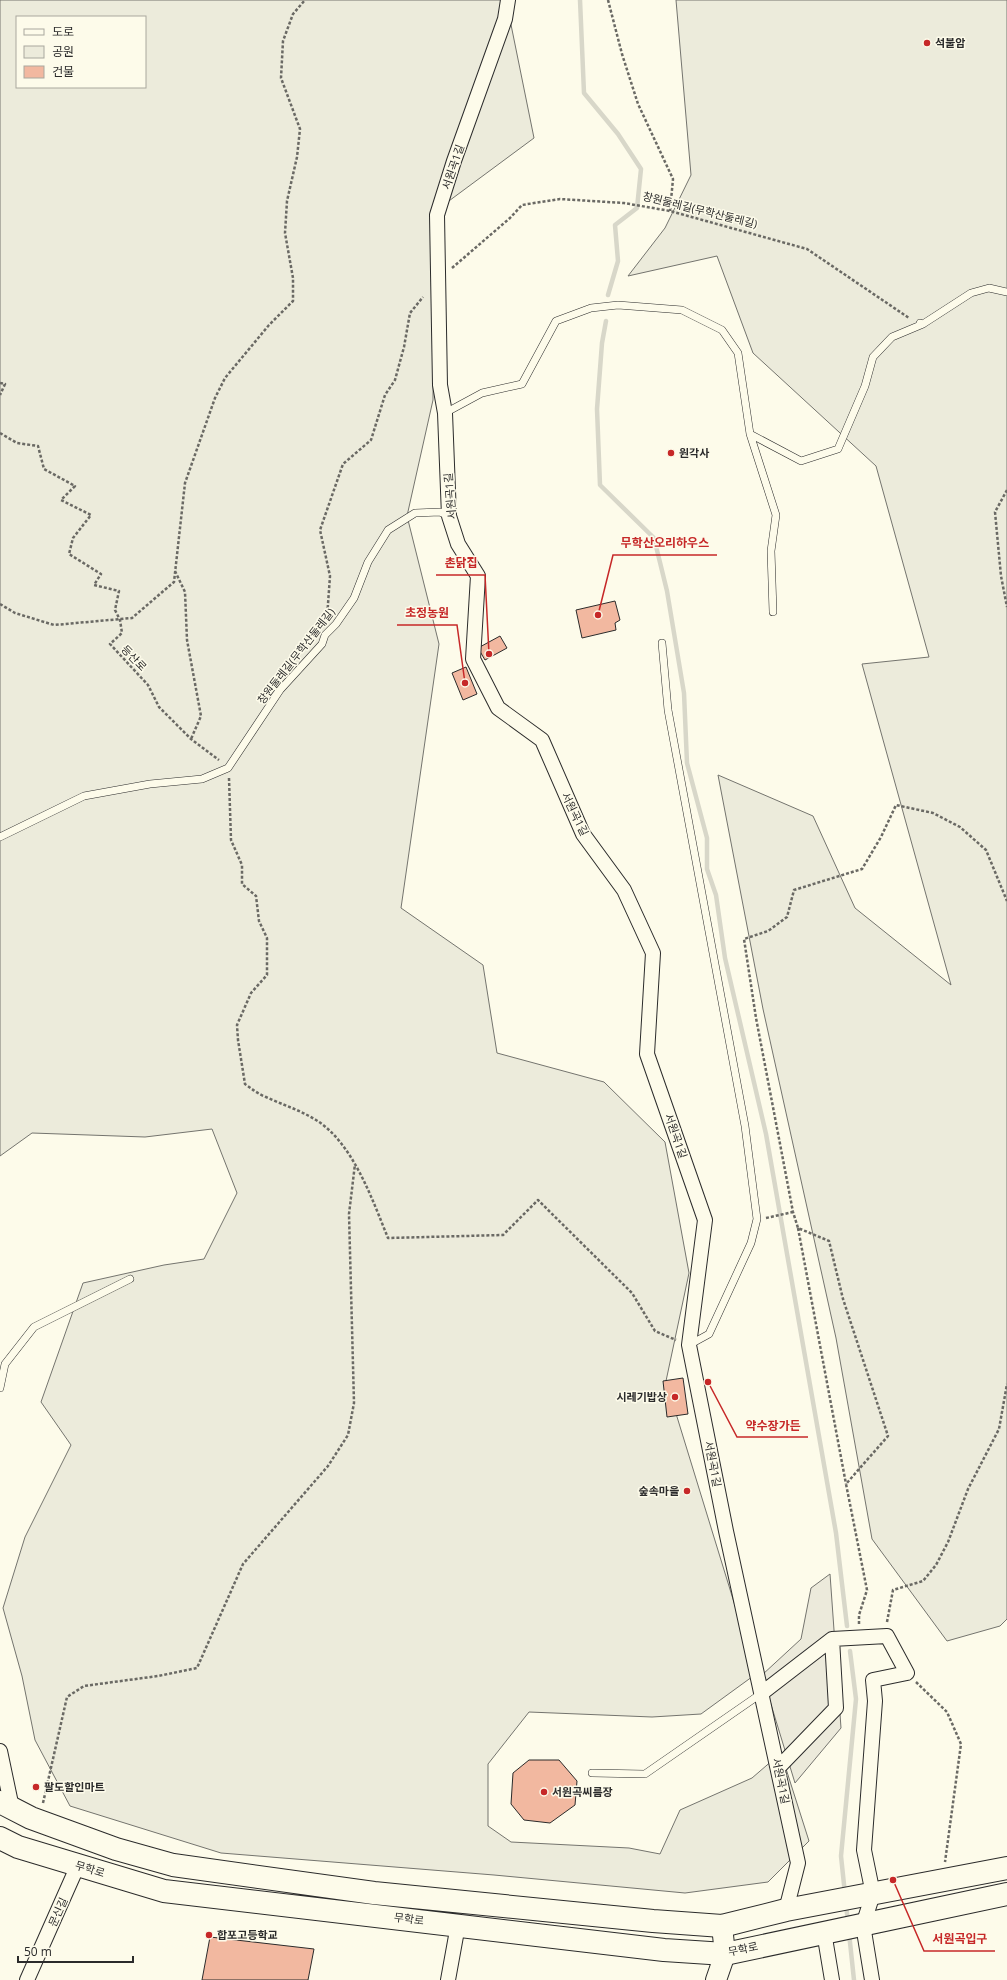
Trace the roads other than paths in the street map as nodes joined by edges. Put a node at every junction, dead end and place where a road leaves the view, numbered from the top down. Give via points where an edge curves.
1 (508, 0) edge
2 (1007, 292) edge
3 (445, 413) junction
4 (750, 434) junction
5 (449, 516) junction
6 (773, 612) dead end
7 (662, 643) dead end
8 (0, 837) edge
9 (130, 1279) dead end
10 (689, 1345) junction
11 (0, 1388) edge
12 (832, 1639) junction
13 (762, 1693) junction
14 (0, 1751) edge
15 (778, 1768) junction
16 (592, 1773) dead end
17 (6, 1805) edge
18 (0, 1838) edge
19 (78, 1865) junction
20 (1007, 1868) edge
21 (873, 1894) junction
22 (1007, 1894) edge
23 (786, 1910) junction
24 (458, 1925) junction
25 (864, 1925) junction
26 (722, 1926) junction
27 (824, 1932) junction
28 (725, 1954) junction
29 (27, 1980) edge
30 (448, 1980) edge
31 (716, 1980) edge
32 (832, 1980) edge
33 (872, 1980) edge

1 - 3 street, 서원곡1길 via 505,19 437,215 440,385
2 - 4 lane via 989,288 971,294 892,337 873,356 865,386 838,449 801,462
3 - 4 lane via 482,393 522,384 556,321 591,308 634,306 682,310 722,330 738,353
3 - 5 street, 서원곡1길
4 - 6 lane via 776,515 771,551
5 - 8 lane, 창원둘레길(무학산둘레길) via 440,512 415,513 388,530 368,562 354,598 325,635 322,644 280,690 228,768 202,779 157,783 84,796
5 - 10 street, 서원곡1길 via 458,544 478,576 473,659 498,708 542,740 583,834 624,890 653,954 647,1054 705,1220
7 - 10 lane via 668,710 746,1126 757,1219 751,1243 710,1334
9 - 11 lane via 34,1327 5,1364
10 - 13 street, 서원곡1길
12 - 13 street
12 - 15 street via 836,1708
12 - 21 street via 887,1636 907,1673 873,1680 875,1701 864,1850
13 - 15 street, 서원곡1길
13 - 16 lane via 645,1774
14 - 17 street
15 - 23 street, 서원곡1길 via 798,1863
17 - 26 main road, 무학로 via 39,1821 116,1849 173,1865 374,1893
18 - 19 main road, 무학로 via 18,1847
19 - 24 main road, 무학로 via 164,1891
19 - 29 street, 문신길
20 - 21 main road
21 - 23 main road, 무학로
21 - 25 street
22 - 25 main road
23 - 26 main road, 무학로
24 - 28 main road, 무학로 via 664,1950
24 - 30 street
25 - 27 main road, 무학로
25 - 33 street
26 - 28 main road
27 - 28 main road, 무학로
27 - 32 street
28 - 31 main road

